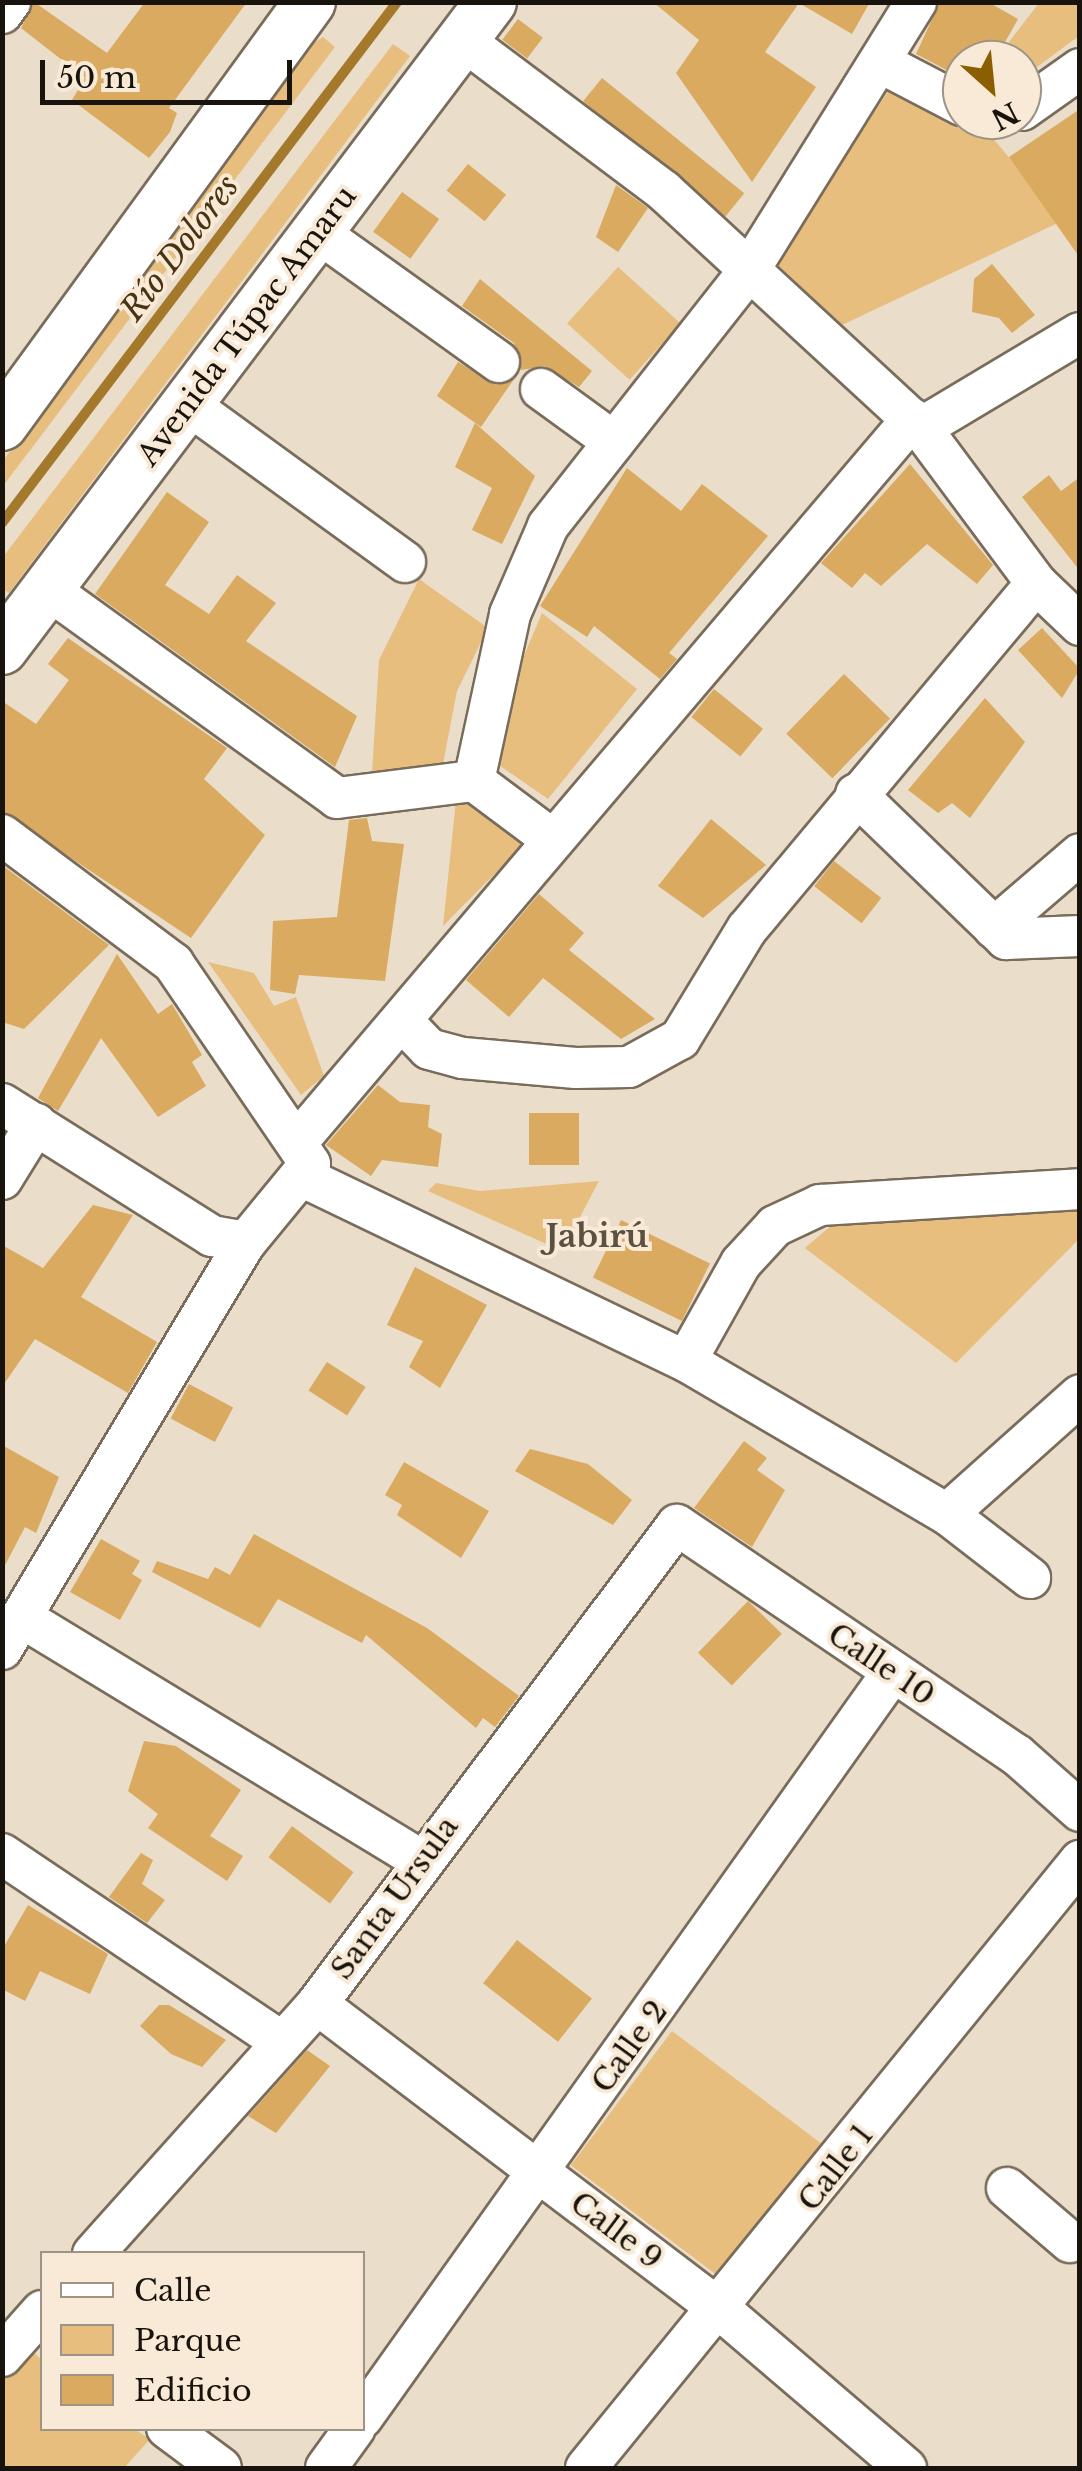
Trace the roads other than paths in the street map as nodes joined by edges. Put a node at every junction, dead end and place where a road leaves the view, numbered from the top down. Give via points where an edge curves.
1 (10, 2) edge
2 (310, 2) edge
3 (916, 2) edge
4 (2, 13) edge
5 (477, 21) edge
6 (885, 65) junction
7 (1080, 70) edge
8 (942, 94) edge
9 (1042, 96) edge
10 (316, 231) junction
11 (748, 272) junction
12 (1080, 334) edge
13 (499, 362) dead end
14 (541, 389) dead end
15 (188, 405) junction
16 (916, 423) junction
17 (2, 425) edge
18 (614, 442) junction
19 (405, 562) dead end
20 (1036, 583) junction
21 (49, 590) junction
22 (1080, 625) edge
23 (2, 649) edge
24 (474, 782) junction
25 (856, 794) junction
26 (2, 835) edge
27 (553, 840) junction
28 (1080, 854) edge
29 (994, 928) junction
30 (1080, 936) edge
31 (404, 1022) junction
32 (20, 1114) edge
33 (300, 1159) junction
34 (2, 1179) edge
35 (1080, 1189) edge
36 (246, 1242) junction
37 (686, 1361) junction
38 (1080, 1396) edge
39 (948, 1514) junction
40 (677, 1526) joint
41 (1030, 1578) dead end
42 (12, 1633) edge
43 (892, 1673) junction
44 (1080, 1811) edge
45 (2, 1854) edge
46 (421, 1860) junction
47 (1080, 1862) edge
48 (316, 2004) junction
49 (279, 2040) junction
50 (539, 2173) junction
51 (1007, 2188) dead end
52 (1076, 2241) edge
53 (96, 2251) edge
54 (722, 2311) junction
55 (365, 2414) edge
56 (171, 2431) edge
57 (353, 2431) edge
58 (221, 2468) edge
59 (326, 2468) edge
60 (586, 2468) edge
61 (906, 2468) edge

1 - 4 street
2 - 17 street
3 - 6 street
5 - 10 street, Avenida Túpac Amaru
5 - 11 street
6 - 8 street
6 - 11 street
7 - 9 street
10 - 13 street
10 - 15 street, Avenida Túpac Amaru
11 - 16 street
11 - 18 street
12 - 16 street
14 - 18 street
15 - 19 street
15 - 21 street, Avenida Túpac Amaru
16 - 20 street
16 - 27 street
18 - 24 street via 548,526 510,614
20 - 22 street
20 - 25 street
21 - 23 street, Avenida Túpac Amaru
21 - 24 street via 337,798
24 - 27 street
25 - 29 street
25 - 31 street via 747,930 680,1039 629,1067 462,1058 429,1048
26 - 33 street via 173,962
27 - 31 street
28 - 29 street
29 - 30 street via 1006,939
31 - 33 street
32 - 34 street
32 - 36 street via 212,1236
33 - 36 street
33 - 37 street
35 - 37 street via 820,1205 775,1226 741,1263
36 - 42 street
37 - 39 street
38 - 39 street
39 - 41 street
40 - 43 street, Calle 10
40 - 46 street, Santa Ursula
42 - 46 street
43 - 44 street, Calle 10 via 1017,1756
43 - 50 street, Calle 2
45 - 49 street
46 - 48 street, Santa Ursula
47 - 54 street, Calle 1
48 - 49 street, Santa Ursula
48 - 50 street, Calle 9
49 - 53 street, Santa Ursula
50 - 54 street, Calle 9
50 - 55 street, Calle 2
51 - 52 street
54 - 60 street, Calle 1
54 - 61 street, Calle 9
56 - 58 street
57 - 59 street

